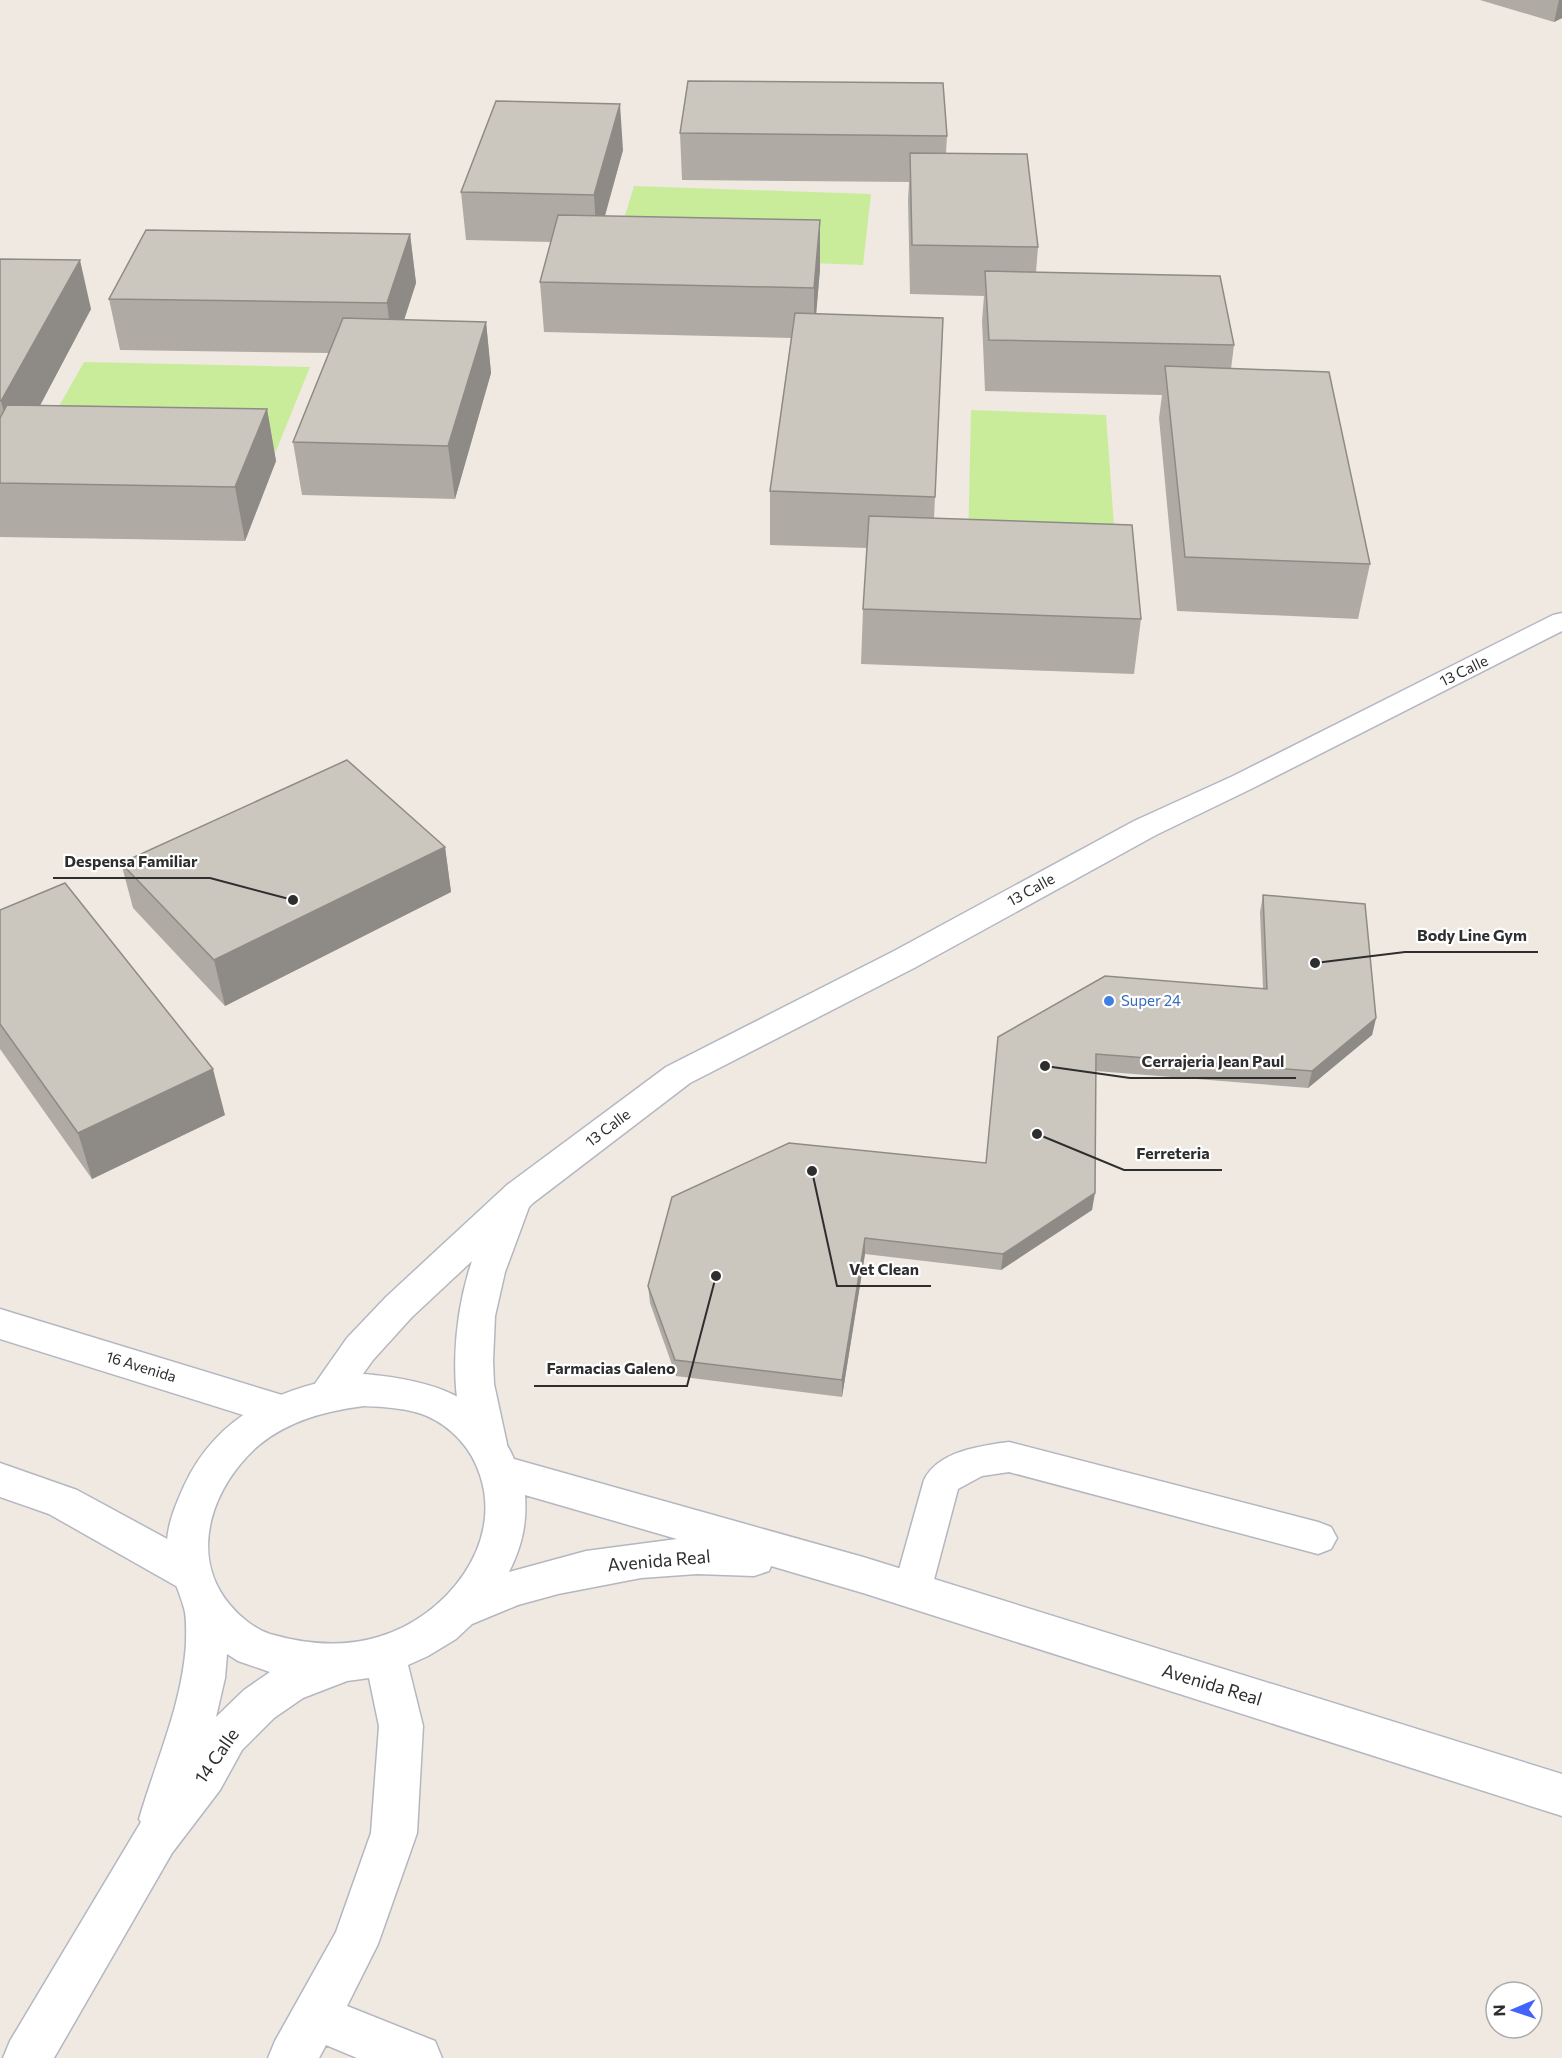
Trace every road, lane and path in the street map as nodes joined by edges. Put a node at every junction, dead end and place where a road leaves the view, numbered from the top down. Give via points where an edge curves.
1 (1562, 621) edge
2 (520, 1194) junction
3 (0, 1324) edge
4 (326, 1395) junction
5 (282, 1411) junction
6 (494, 1458) junction
7 (0, 1479) edge
8 (1318, 1538) dead end
9 (863, 1575) junction
10 (198, 1590) junction
11 (912, 1591) junction
12 (460, 1609) junction
13 (370, 1658) junction
14 (1562, 1795) edge
15 (156, 1838) junction
16 (315, 2017) junction
17 (27, 2058) edge
18 (292, 2058) edge
19 (418, 2058) edge

1 - 2 street, 13 Calle via 1145,828 905,959 678,1076
2 - 4 street, 13 Calle via 399,1307 360,1349
2 - 6 street, 13 Calle via 487,1268 475,1325 475,1384
3 - 5 street, 16 Avenida
4 - 5 street, 14 Calle
4 - 6 street, 14 Calle via 364,1390 400,1392 435,1402 464,1420
5 - 10 street, 14 Calle via 234,1444 201,1489 186,1539
6 - 9 street, Avenida Real
6 - 12 street, 13 Calle via 508,1505 503,1542 487,1578
7 - 10 street via 63,1502
8 - 11 lane via 1009,1457 975,1462 942,1480
9 - 11 street, Avenida Real
9 - 12 street, Avenida Real via 799,1562 733,1556 666,1557 600,1566 529,1583
10 - 13 street via 225,1629 252,1647 318,1664
10 - 15 street, 14 Calle via 207,1641 204,1678
11 - 14 street, Avenida Real
12 - 13 street via 412,1643
13 - 15 street, 14 Calle via 309,1674 259,1704 228,1736
13 - 16 street via 401,1726 394,1833 355,1944
15 - 17 street, 14 Calle
16 - 18 street
16 - 19 street

